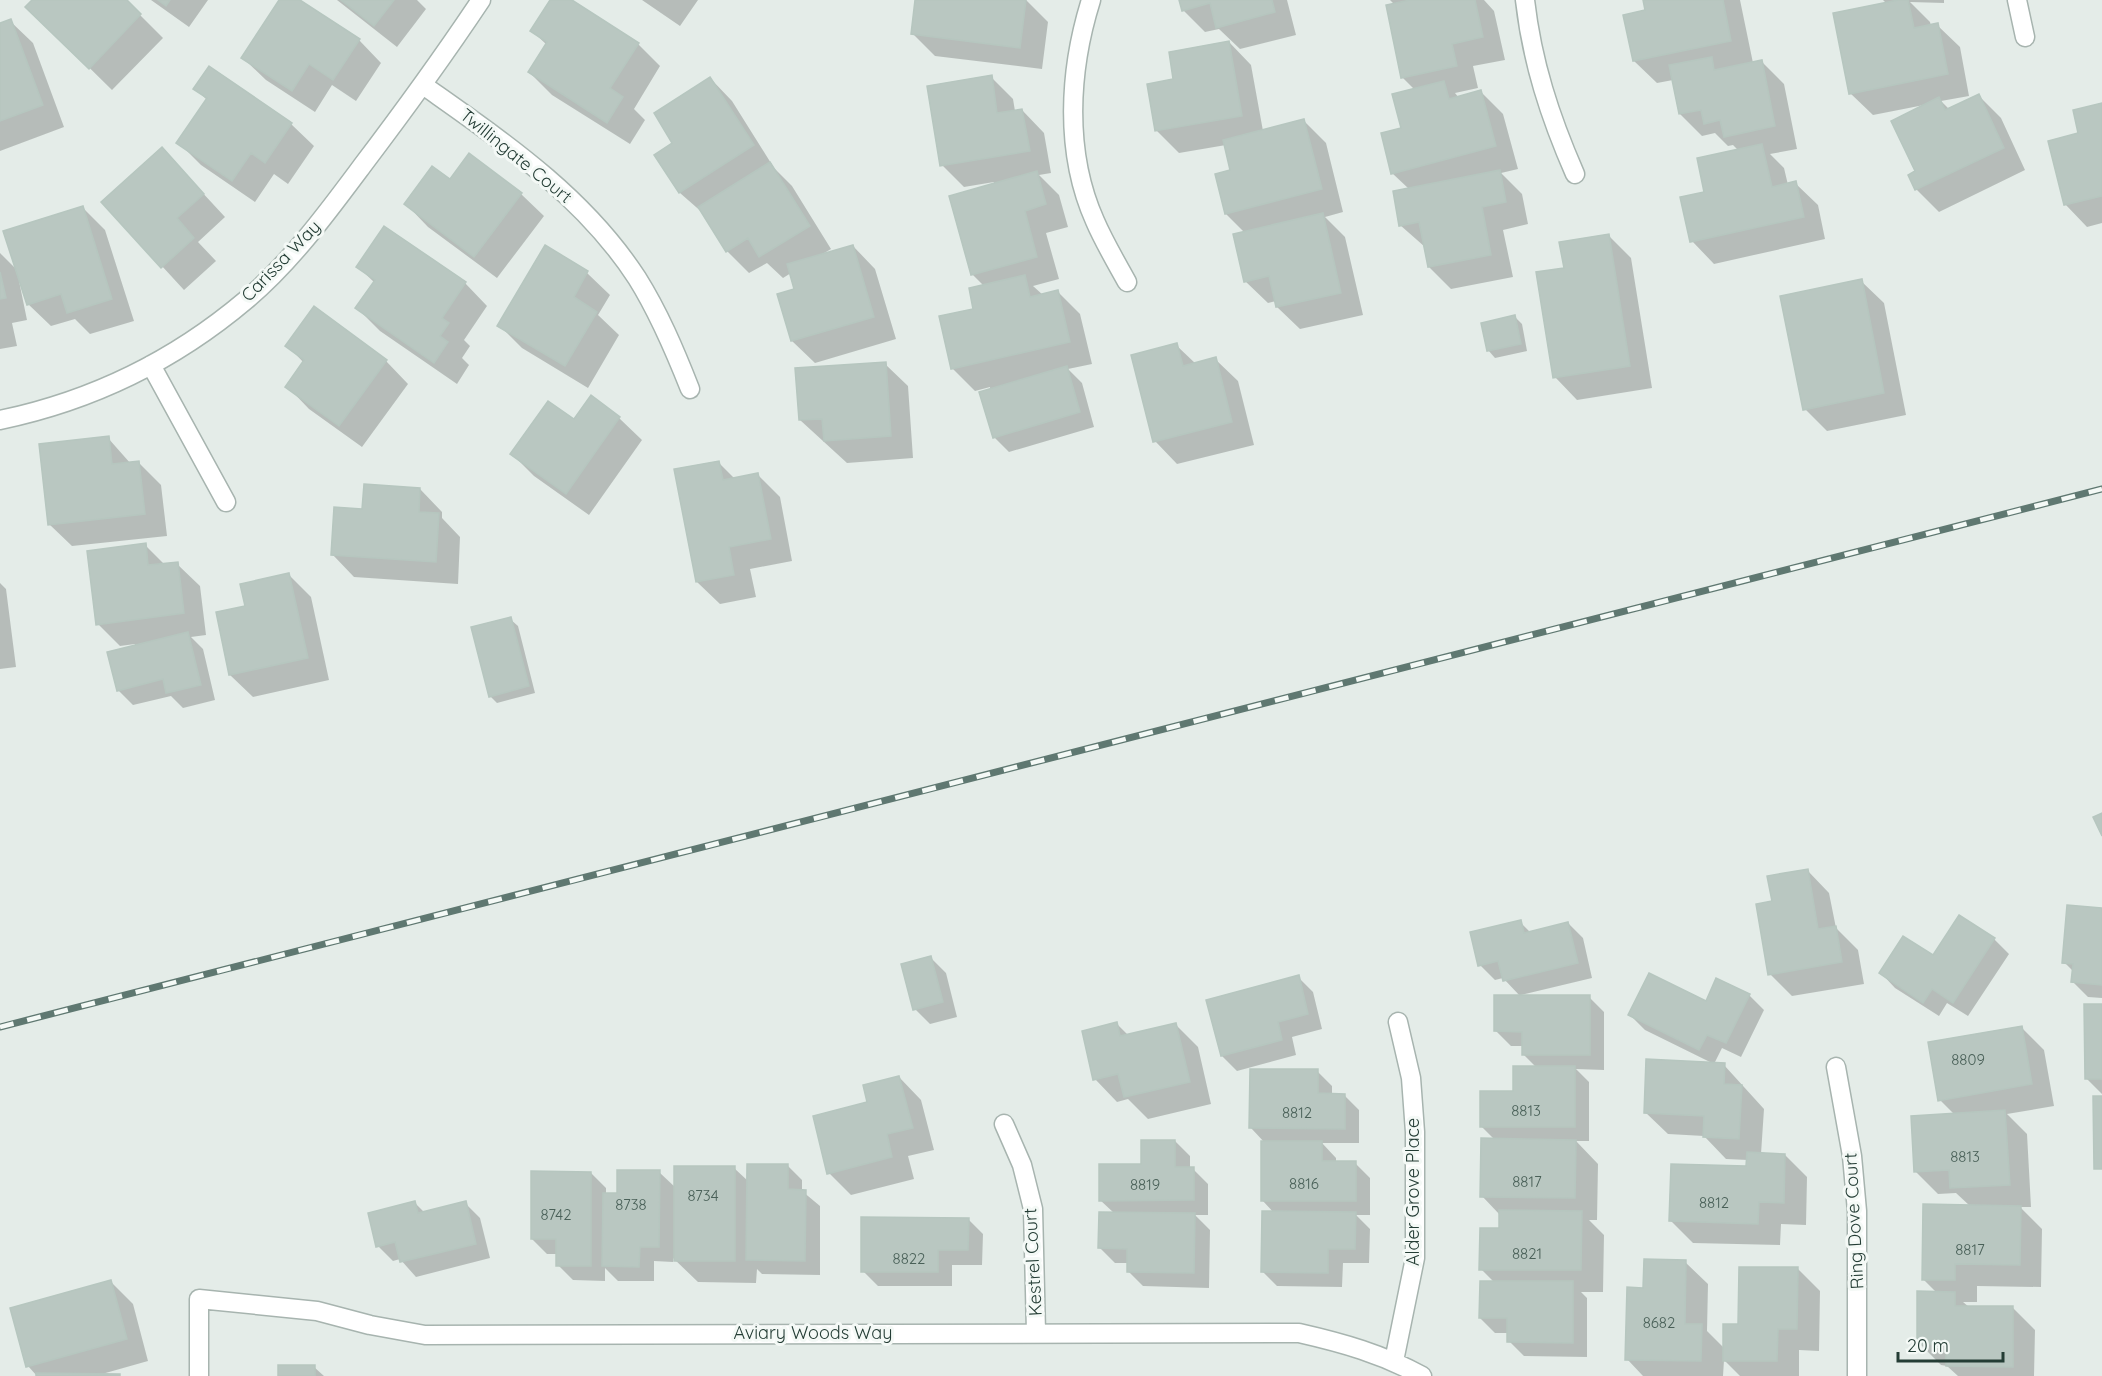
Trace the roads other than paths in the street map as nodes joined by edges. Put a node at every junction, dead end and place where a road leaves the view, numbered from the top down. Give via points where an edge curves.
1 (481, 0) edge
2 (1091, 0) edge
3 (1525, 0) edge
4 (2018, 0) edge
5 (2025, 37) dead end
6 (423, 85) junction
7 (1575, 174) dead end
8 (1127, 282) dead end
9 (151, 365) junction
10 (690, 389) dead end
11 (0, 420) edge
12 (226, 502) dead end
13 (1398, 1022) dead end
14 (1836, 1067) dead end
15 (1004, 1124) dead end
16 (1036, 1332) junction
17 (1394, 1361) junction
18 (199, 1376) edge
19 (1422, 1376) edge
20 (1857, 1376) edge

1 - 6 street, Carissa Way
2 - 8 street via 1075,66 1076,144 1082,182 1094,219
3 - 7 street via 1538,76
4 - 5 street
6 - 9 street, Carissa Way via 329,211 274,273 237,307
6 - 10 street, Twillingate Court via 520,155 598,228 658,313
9 - 11 street, Carissa Way via 79,398
9 - 12 street
13 - 17 street, Alder Grove Place via 1411,1078 1415,1258
14 - 20 street, Ring Dove Court via 1857,1211
15 - 16 street, Kestrel Court via 1022,1165 1033,1209
16 - 17 street, Aviary Woods Way via 1299,1333 1353,1345
16 - 18 street, Aviary Woods Way via 425,1335 317,1311 198,1299
17 - 19 street, Aviary Woods Way

